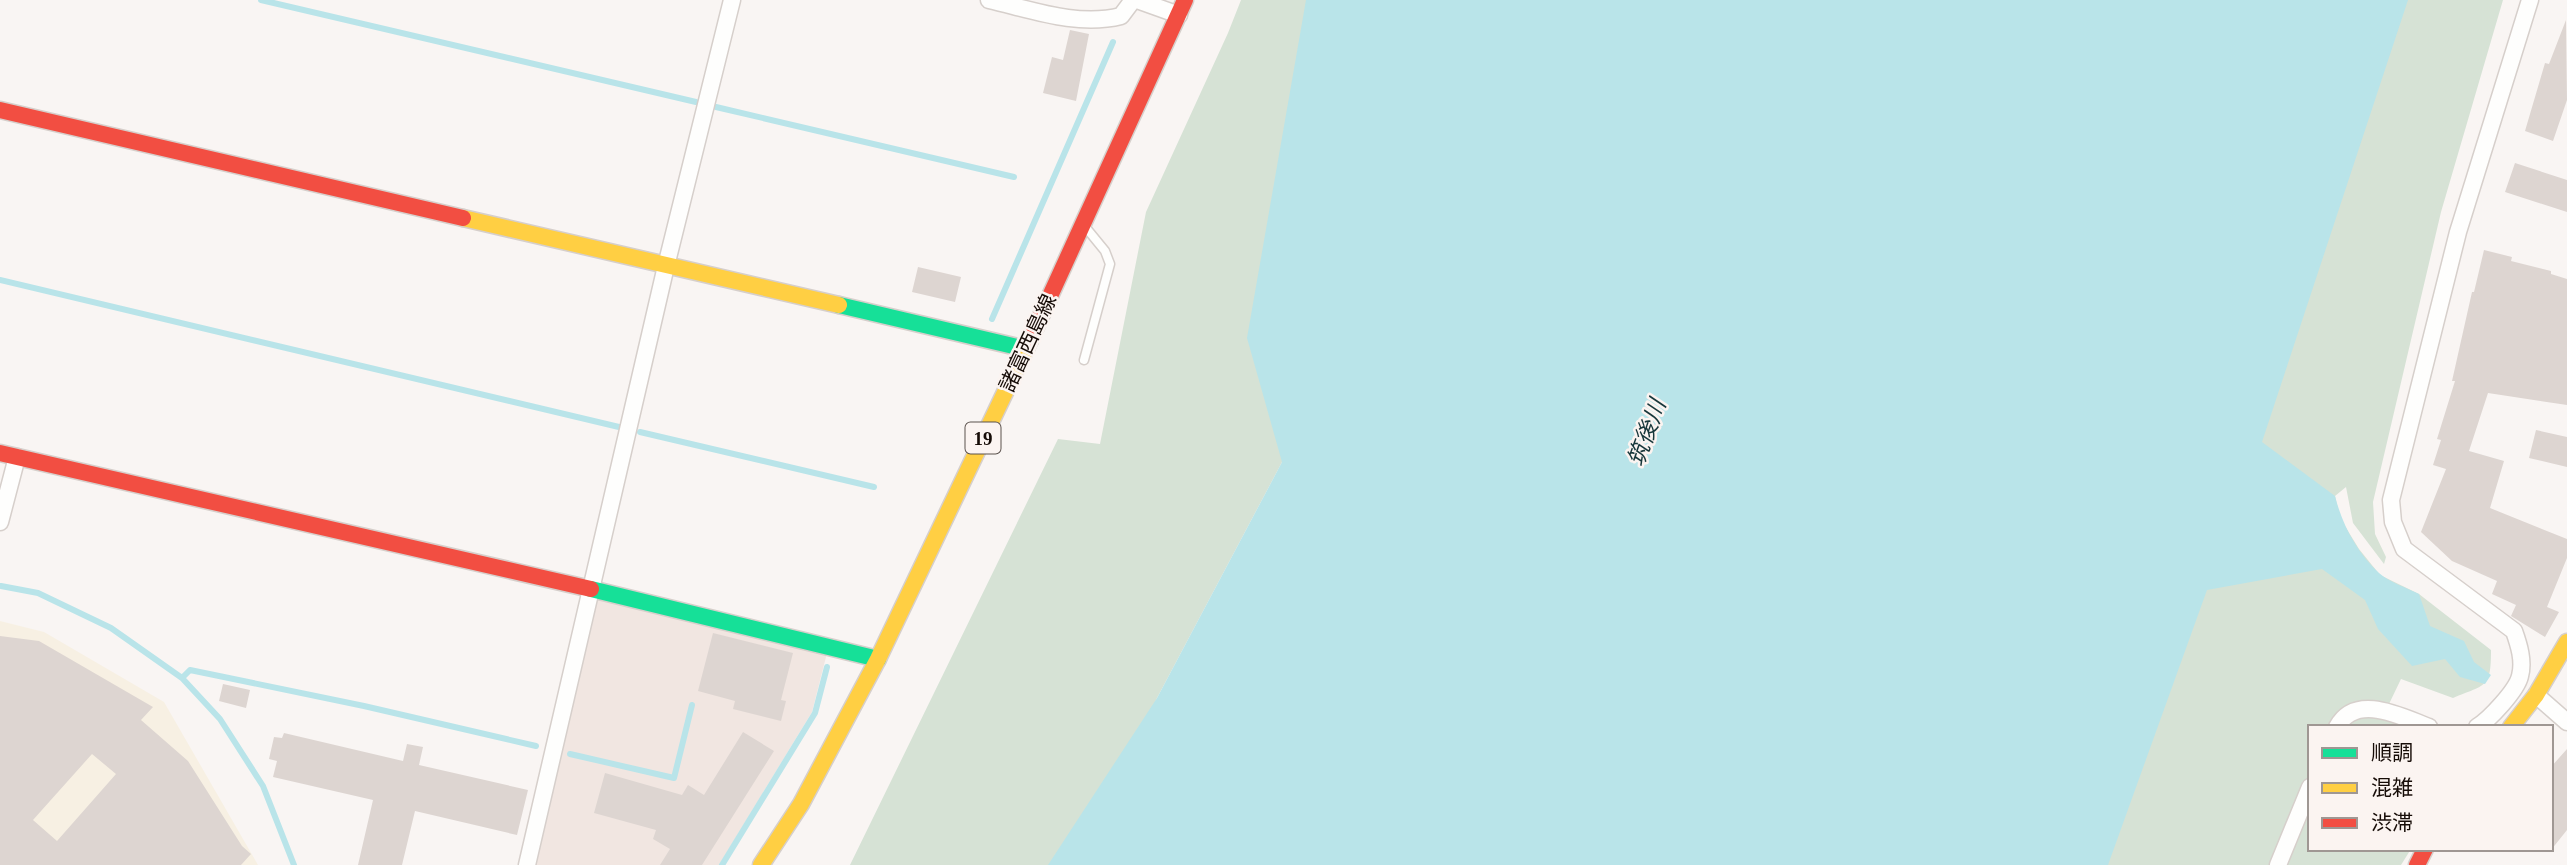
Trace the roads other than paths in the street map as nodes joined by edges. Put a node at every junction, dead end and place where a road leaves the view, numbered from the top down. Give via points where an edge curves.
1 (732, 0) edge
2 (989, 0) edge
3 (1135, 0) edge
4 (2530, 0) edge
5 (1182, 7) edge
6 (0, 110) edge
7 (1083, 224) junction
8 (666, 266) junction
9 (1026, 349) junction
10 (1084, 360) dead end
11 (0, 453) edge
12 (17, 457) junction
13 (0, 523) edge
14 (592, 589) junction
15 (2567, 642) edge
16 (878, 659) junction
17 (2536, 695) junction
18 (2567, 722) edge
19 (2338, 725) edge
20 (2424, 725) edge
21 (2480, 725) edge
22 (2513, 725) edge
23 (2308, 792) edge
24 (527, 865) edge
25 (761, 865) edge
26 (2278, 865) edge

1 - 8 street
2 - 3 street via 1066,18 1104,20 1121,16
3 - 5 street
4 - 21 street via 2458,232 2391,500 2393,522 2404,549 2514,631 2520,649 2520,677 2494,714
5 - 7 street, 諸富西島線 / 19
6 - 8 street
7 - 9 street, 諸富西島線 / 19
7 - 10 lane via 1110,264
8 - 9 street
8 - 14 street
9 - 16 street, 諸富西島線 / 19
11 - 12 street
12 - 13 street
12 - 14 street
14 - 16 street
14 - 24 street
15 - 17 street
16 - 25 street, 諸富西島線 / 19 via 801,804
17 - 18 street
17 - 22 street
19 - 20 street via 2357,710 2377,708
23 - 26 street

